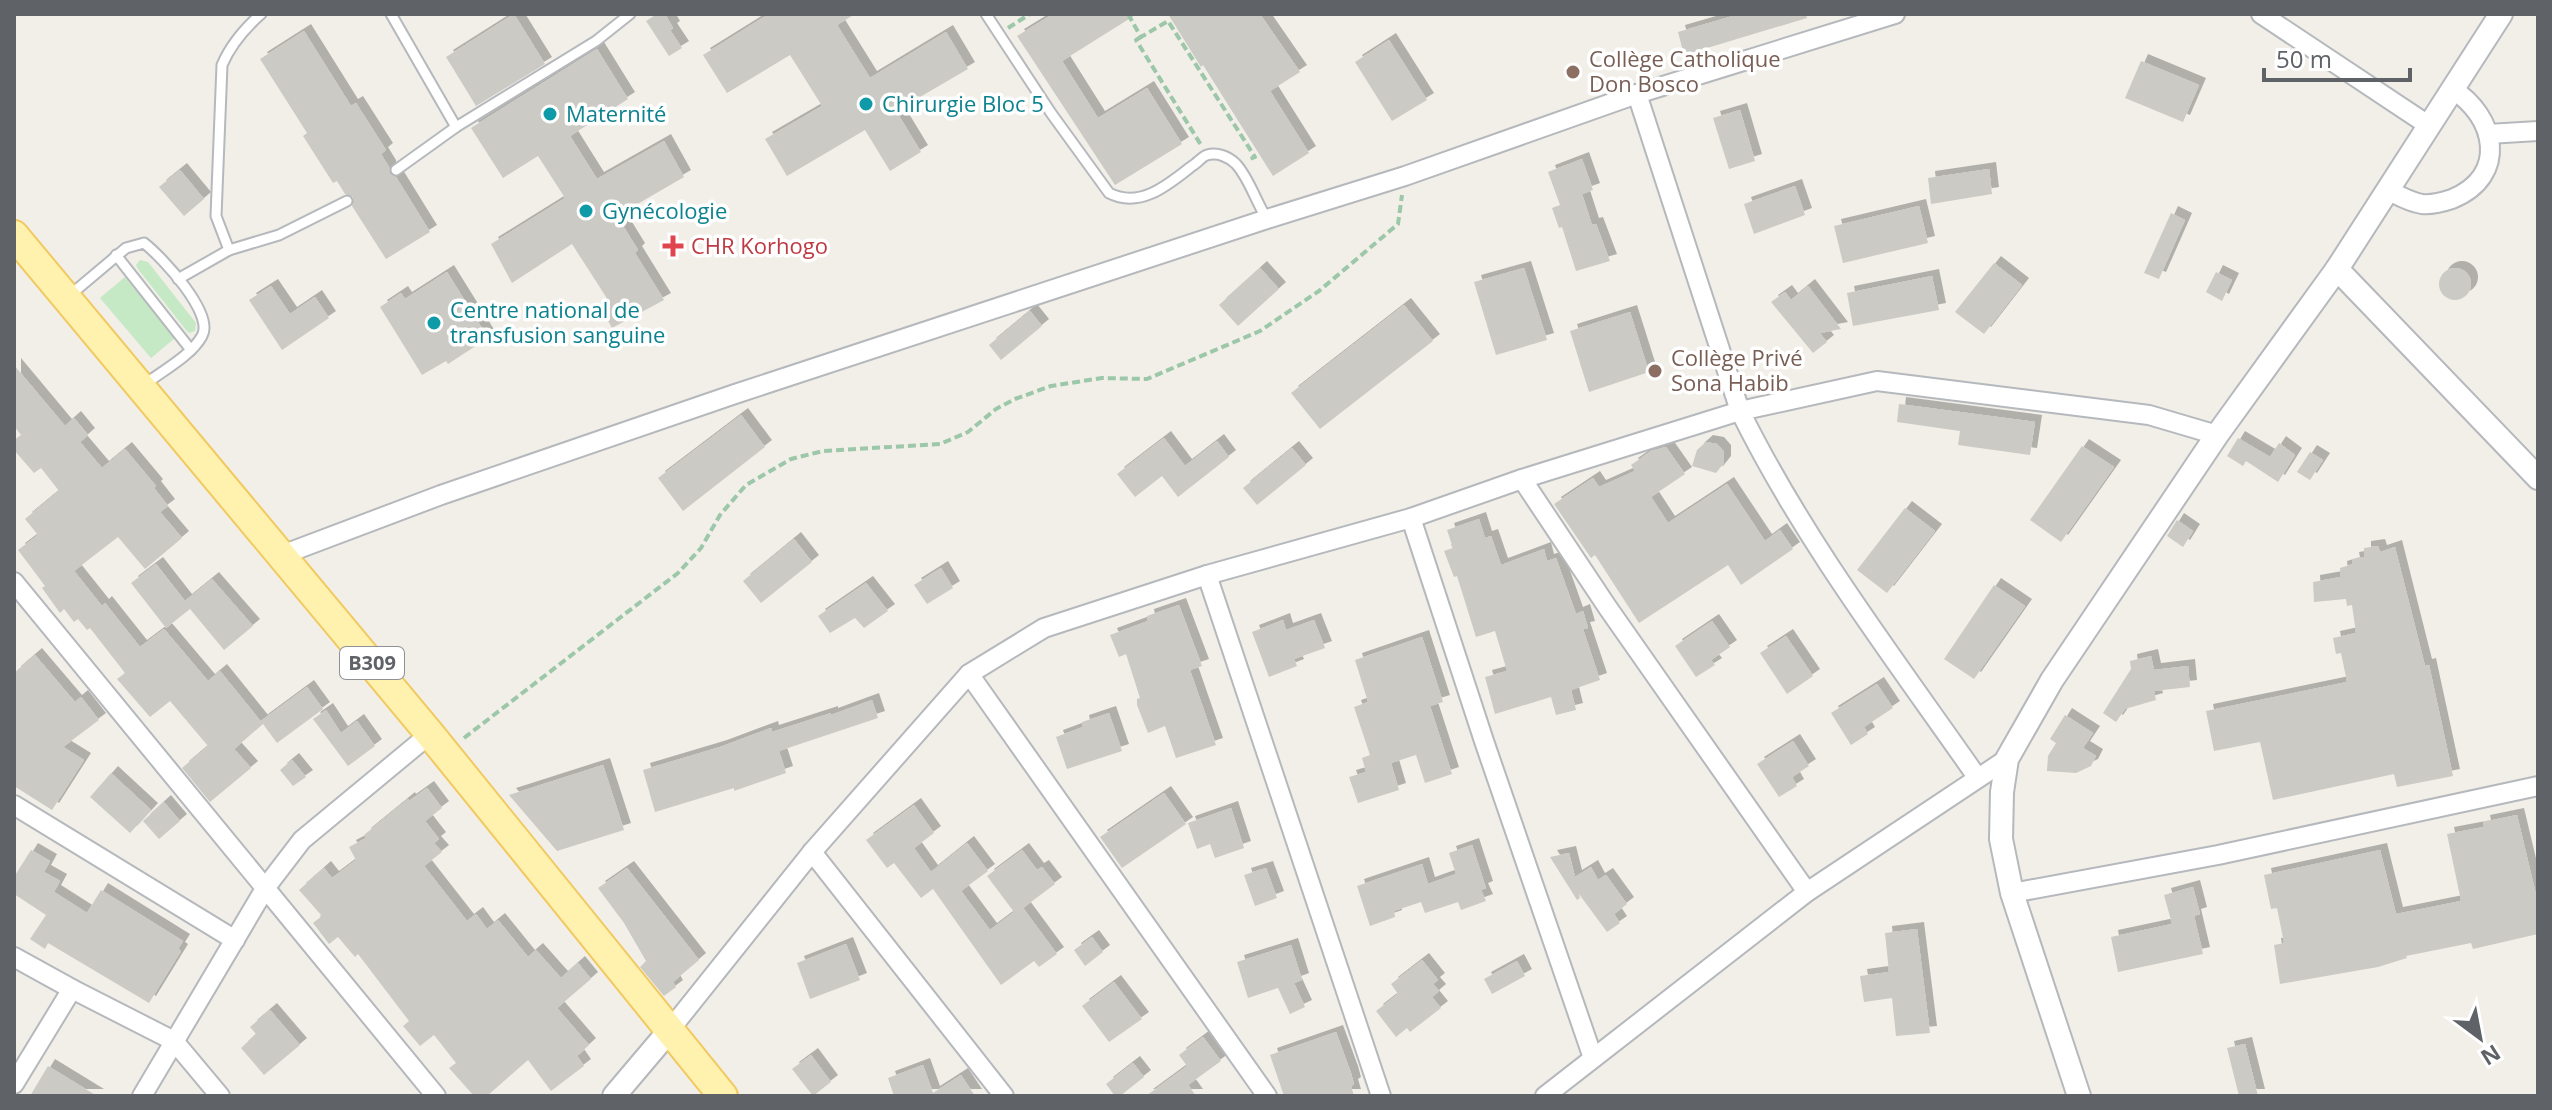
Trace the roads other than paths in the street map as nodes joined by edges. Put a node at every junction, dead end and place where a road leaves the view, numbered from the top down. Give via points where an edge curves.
1 (261, 14) edge
2 (391, 14) edge
3 (630, 14) edge
4 (986, 14) edge
5 (1895, 14) edge
6 (2261, 14) edge
7 (2501, 14) edge
8 (2452, 89) junction
9 (1637, 94) junction
10 (2428, 125) junction
11 (456, 127) junction
12 (2538, 131) edge
13 (2488, 134) junction
14 (396, 170) dead end
15 (2388, 190) junction
16 (347, 201) dead end
17 (1267, 219) junction
18 (14, 235) edge
19 (229, 250) junction
20 (116, 255) junction
21 (2337, 269) junction
22 (178, 279) junction
23 (67, 297) junction
24 (191, 350) junction
25 (141, 387) junction
26 (1740, 411) junction
27 (2217, 435) junction
28 (2538, 478) edge
29 (1522, 479) junction
30 (1411, 518) junction
31 (282, 555) junction
32 (1207, 575) junction
33 (14, 582) edge
34 (969, 674) junction
35 (436, 742) junction
36 (2007, 759) junction
37 (1977, 777) junction
38 (2538, 786) edge
39 (14, 805) edge
40 (812, 852) junction
41 (266, 887) junction
42 (1807, 892) junction
43 (2012, 893) junction
44 (235, 940) junction
45 (14, 957) edge
46 (72, 989) junction
47 (669, 1031) junction
48 (174, 1041) junction
49 (1593, 1058) junction
50 (14, 1084) edge
51 (142, 1096) edge
52 (220, 1096) edge
53 (436, 1096) edge
54 (614, 1096) edge
55 (723, 1096) edge
56 (1004, 1096) edge
57 (1267, 1096) edge
58 (1381, 1096) edge
59 (1545, 1096) edge
60 (2079, 1096) edge

1 - 19 lane via 222,65 216,216
2 - 11 lane
3 - 11 lane via 596,41
4 - 17 lane via 1109,193 1123,200 1154,192 1207,155 1223,155 1237,166
5 - 9 street
6 - 10 street
7 - 8 street
8 - 10 street
8 - 13 street via 2474,106
9 - 17 street
9 - 26 street
10 - 15 street
11 - 14 lane
12 - 13 street
13 - 15 street via 2491,157 2481,181 2465,194 2424,204
15 - 21 street
16 - 19 lane via 279,235
17 - 31 street via 735,394
18 - 23 main road, B309
19 - 22 lane
20 - 22 lane via 144,243
20 - 23 lane
20 - 24 lane
21 - 27 street
21 - 28 street
22 - 24 lane via 204,319 202,337
23 - 25 main road, B309
24 - 25 lane
25 - 31 main road, B309
26 - 27 street via 1877,381 2149,415
26 - 29 street
26 - 37 street via 1827,561
27 - 36 street via 2052,680
29 - 30 street
29 - 42 street
30 - 32 street
30 - 49 street
31 - 35 main road, B309
32 - 34 street via 1044,628
32 - 58 street
33 - 41 street
34 - 40 street
34 - 57 street
35 - 41 street via 302,840
35 - 47 main road, B309
36 - 37 street
36 - 43 street via 2001,839
37 - 42 street
38 - 43 street
39 - 44 street
40 - 47 street
40 - 56 street
41 - 44 street
41 - 53 street
42 - 49 street
43 - 60 street
44 - 48 street
45 - 46 street
46 - 48 street
46 - 50 street
47 - 54 street
47 - 55 main road, B309
48 - 51 street
48 - 52 street
49 - 59 street

